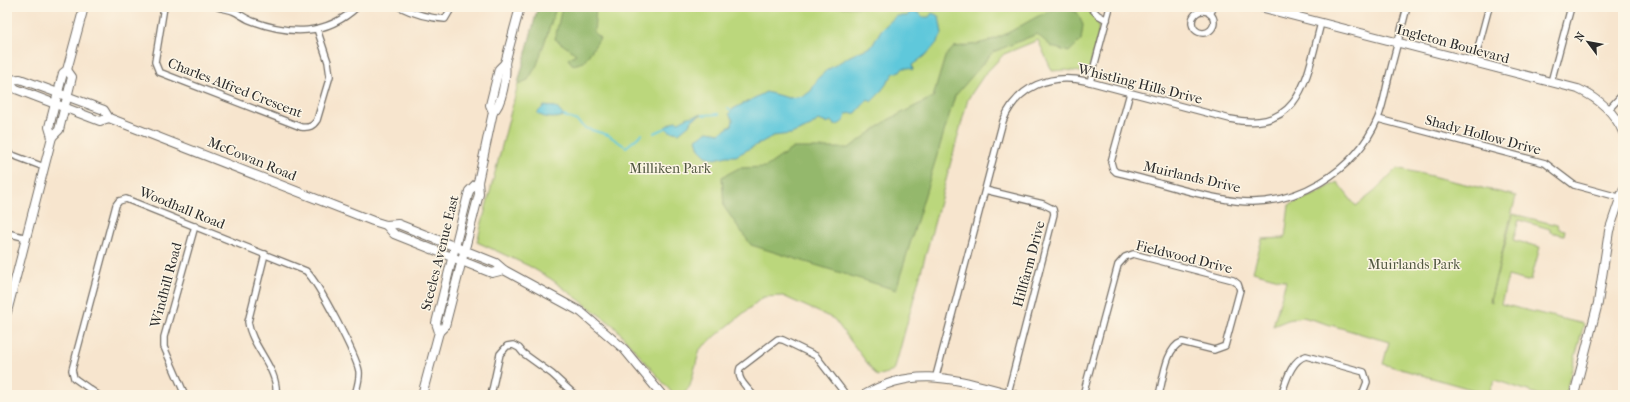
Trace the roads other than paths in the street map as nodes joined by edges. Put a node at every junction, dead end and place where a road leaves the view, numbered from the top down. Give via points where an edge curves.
1 (84, 7) edge
2 (164, 7) edge
3 (218, 7) edge
4 (357, 7) edge
5 (400, 7) edge
6 (452, 7) edge
7 (520, 7) edge
8 (1090, 7) edge
9 (1110, 7) edge
10 (1214, 7) edge
11 (1260, 7) edge
12 (1407, 7) edge
13 (1489, 7) edge
14 (1571, 7) edge
15 (1210, 14) junction
16 (1106, 20) junction
17 (1321, 23) junction
18 (317, 29) junction
19 (1398, 43) junction
20 (1474, 63) junction
21 (68, 70) junction
22 (1090, 82) junction
23 (1551, 82) junction
24 (58, 93) junction
25 (1130, 93) junction
26 (1623, 94) edge
27 (67, 96) junction
28 (55, 103) junction
29 (64, 107) junction
30 (1609, 110) junction
31 (109, 118) junction
32 (1378, 119) junction
33 (1623, 132) edge
34 (52, 137) junction
35 (7, 153) edge
36 (44, 167) junction
37 (478, 182) junction
38 (985, 190) junction
39 (1622, 195) edge
40 (386, 225) junction
41 (195, 226) junction
42 (7, 233) edge
43 (27, 238) junction
44 (454, 247) junction
45 (464, 251) junction
46 (265, 254) junction
47 (452, 257) junction
48 (462, 261) junction
49 (504, 270) junction
50 (7, 312) edge
51 (439, 332) junction
52 (936, 376) junction
53 (1011, 394) edge
54 (98, 395) edge
55 (185, 395) edge
56 (276, 395) edge
57 (355, 395) edge
58 (422, 395) edge
59 (491, 395) edge
60 (575, 395) edge
61 (662, 395) edge
62 (753, 395) edge
63 (846, 395) edge
64 (864, 395) edge
65 (1083, 395) edge
66 (1159, 395) edge
67 (1281, 395) edge
68 (1362, 395) edge
69 (1574, 395) edge

1 - 21 main road
2 - 18 street, Charles Alfred Crescent via 155,62 159,72 301,128 314,126 330,76
3 - 18 street via 232,10 251,21 278,29 296,32
4 - 18 street via 340,20
5 - 6 street via 416,14 445,19
7 - 37 main road, Steeles Avenue East via 505,63 507,72 498,108 493,112
8 - 16 street
9 - 16 street
10 - 15 street
11 - 17 main road, Ingleton Boulevard
12 - 19 street, Muirlands Drive
13 - 20 street
14 - 23 street
15 - 15 street via 1214,22 1212,28 1203,34 1196,32 1191,22 1194,15 1200,11
16 - 22 street
17 - 19 main road, Ingleton Boulevard
17 - 25 street, Whistling Hills Drive via 1301,92 1288,109 1269,119 1258,122 1240,121
19 - 20 main road, Ingleton Boulevard
19 - 32 street, Muirlands Drive
20 - 23 main road, Ingleton Boulevard
21 - 24 main road via 63,74
21 - 27 main road via 72,77
22 - 25 street, Whistling Hills Drive
22 - 38 street, Whistling Hills Drive via 1067,78 1049,80 1033,86 1016,99 1003,121
23 - 30 main road, Ingleton Boulevard via 1589,94
24 - 27 main road, McCowan Road
24 - 28 main road
24 - 28 main road, McCowan Road via 20,79 7,80 16,89
25 - 32 street, Muirlands Drive via 1112,159 1116,172 1238,201 1281,199 1324,180 1354,156
26 - 30 street
27 - 29 main road
27 - 31 main road, McCowan Road via 104,110
28 - 29 main road, McCowan Road
28 - 34 main road via 49,127
29 - 31 main road, McCowan Road via 100,121
29 - 34 main road via 59,130
30 - 33 main road, Ingleton Boulevard
31 - 40 main road, McCowan Road
32 - 39 street, Shady Hollow Drive via 1545,163 1574,186
34 - 36 main road
35 - 36 street
36 - 43 main road
37 - 44 main road, Steeles Avenue East via 469,191
37 - 45 main road, Steeles Avenue East via 479,194
38 - 52 street, Whistling Hills Drive
38 - 53 street, Hillfarm Drive via 1043,204 1053,209 1054,214
39 - 69 main road via 1609,231 1598,303
40 - 44 main road, McCowan Road via 398,224
40 - 47 main road, McCowan Road via 394,234
41 - 46 street, Woodhall Road
41 - 54 street, Woodhall Road via 129,200 122,200 116,205 72,370 74,378
41 - 55 street, Windhill Road via 164,337 164,347
42 - 43 street
43 - 50 main road
44 - 45 main road, McCowan Road
44 - 47 main road, Steeles Avenue East
45 - 48 main road, Steeles Avenue East
45 - 49 main road, McCowan Road via 496,263
46 - 56 street via 248,322 250,332 276,382
46 - 57 street, Woodhall Road via 302,269 315,281 357,363 359,377
47 - 48 main road, McCowan Road
47 - 51 main road, Steeles Avenue East via 436,323
48 - 49 main road, McCowan Road via 492,273
48 - 51 main road, Steeles Avenue East via 445,326
49 - 61 main road, McCowan Road via 581,312 624,349
51 - 58 main road, Steeles Avenue East
52 - 53 main road
52 - 64 main road via 896,381
59 - 60 street via 500,354 507,346 513,345 520,348
62 - 63 street via 738,376 740,368 778,339 816,356
65 - 66 street, Fieldwood Drive via 1118,265 1125,257 1133,254 1233,280 1240,290 1225,346 1214,350 1178,343 1170,354
67 - 68 street via 1295,363 1306,356 1364,372 1367,382

